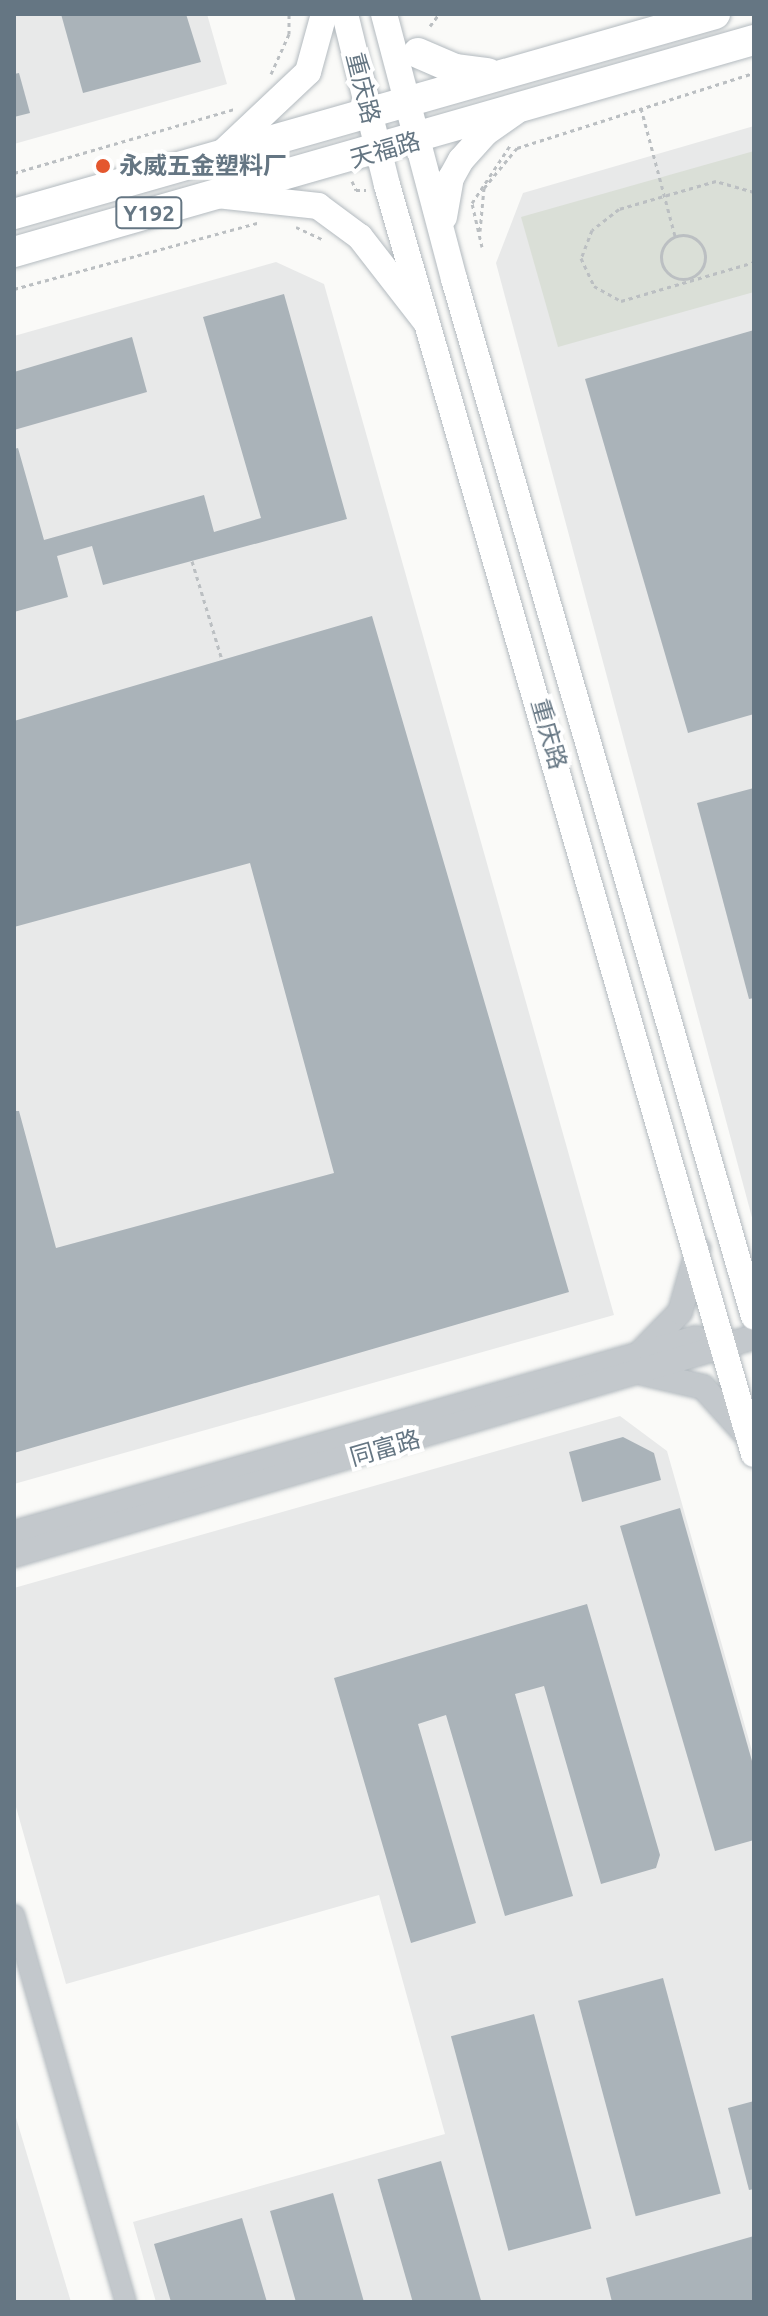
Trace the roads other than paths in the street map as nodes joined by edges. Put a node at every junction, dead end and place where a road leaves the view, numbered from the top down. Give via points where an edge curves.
1 (324, 14) edge
2 (345, 14) edge
3 (386, 14) edge
4 (715, 14) edge
5 (424, 39) joint
6 (754, 40) edge
7 (506, 72) junction
8 (407, 99) junction
9 (369, 109) junction
10 (521, 121) junction
11 (420, 140) junction
12 (378, 151) junction
13 (219, 156) junction
14 (214, 195) junction
15 (14, 214) edge
16 (444, 233) junction
17 (14, 252) edge
18 (431, 328) junction
19 (732, 1244) junction
20 (698, 1249) junction
21 (754, 1259) edge
22 (754, 1316) edge
23 (754, 1323) edge
24 (754, 1337) edge
25 (720, 1340) junction
26 (641, 1364) junction
27 (752, 1447) edge
28 (14, 1533) edge
29 (14, 1555) edge
30 (14, 1915) edge
31 (126, 2302) edge

1 - 13 main road via 308,72
2 - 9 main road, 重庆路
3 - 5 main road
3 - 8 main road, 重庆路
4 - 7 main road, 天福路 / Y192
5 - 7 main road via 455,69
6 - 10 main road, 天福路 / Y192
7 - 8 main road, 天福路 / Y192
8 - 9 main road, 天福路 / Y192
8 - 11 main road, 重庆路
9 - 12 main road, 重庆路
9 - 13 main road, 天福路 / Y192
10 - 11 main road, 天福路 / Y192
10 - 16 main road, Y192 via 485,133 461,160 451,178
11 - 12 main road, 天福路 / Y192
11 - 16 main road, 重庆路
12 - 14 main road, 天福路 / Y192
12 - 18 main road, 重庆路
13 - 15 main road, 天福路 / Y192
14 - 17 main road, 天福路 / Y192
14 - 18 main road via 318,206 360,237
16 - 19 main road, 重庆路
18 - 20 main road, 重庆路
19 - 21 street
19 - 22 main road, 重庆路
20 - 25 main road, 重庆路
20 - 26 street via 680,1312
23 - 25 street, 同富路
24 - 25 street, 同富路
25 - 26 street, 同富路
25 - 27 main road, 重庆路
26 - 27 street via 703,1387
26 - 28 street, 同富路
26 - 29 street, 同富路
30 - 31 street

